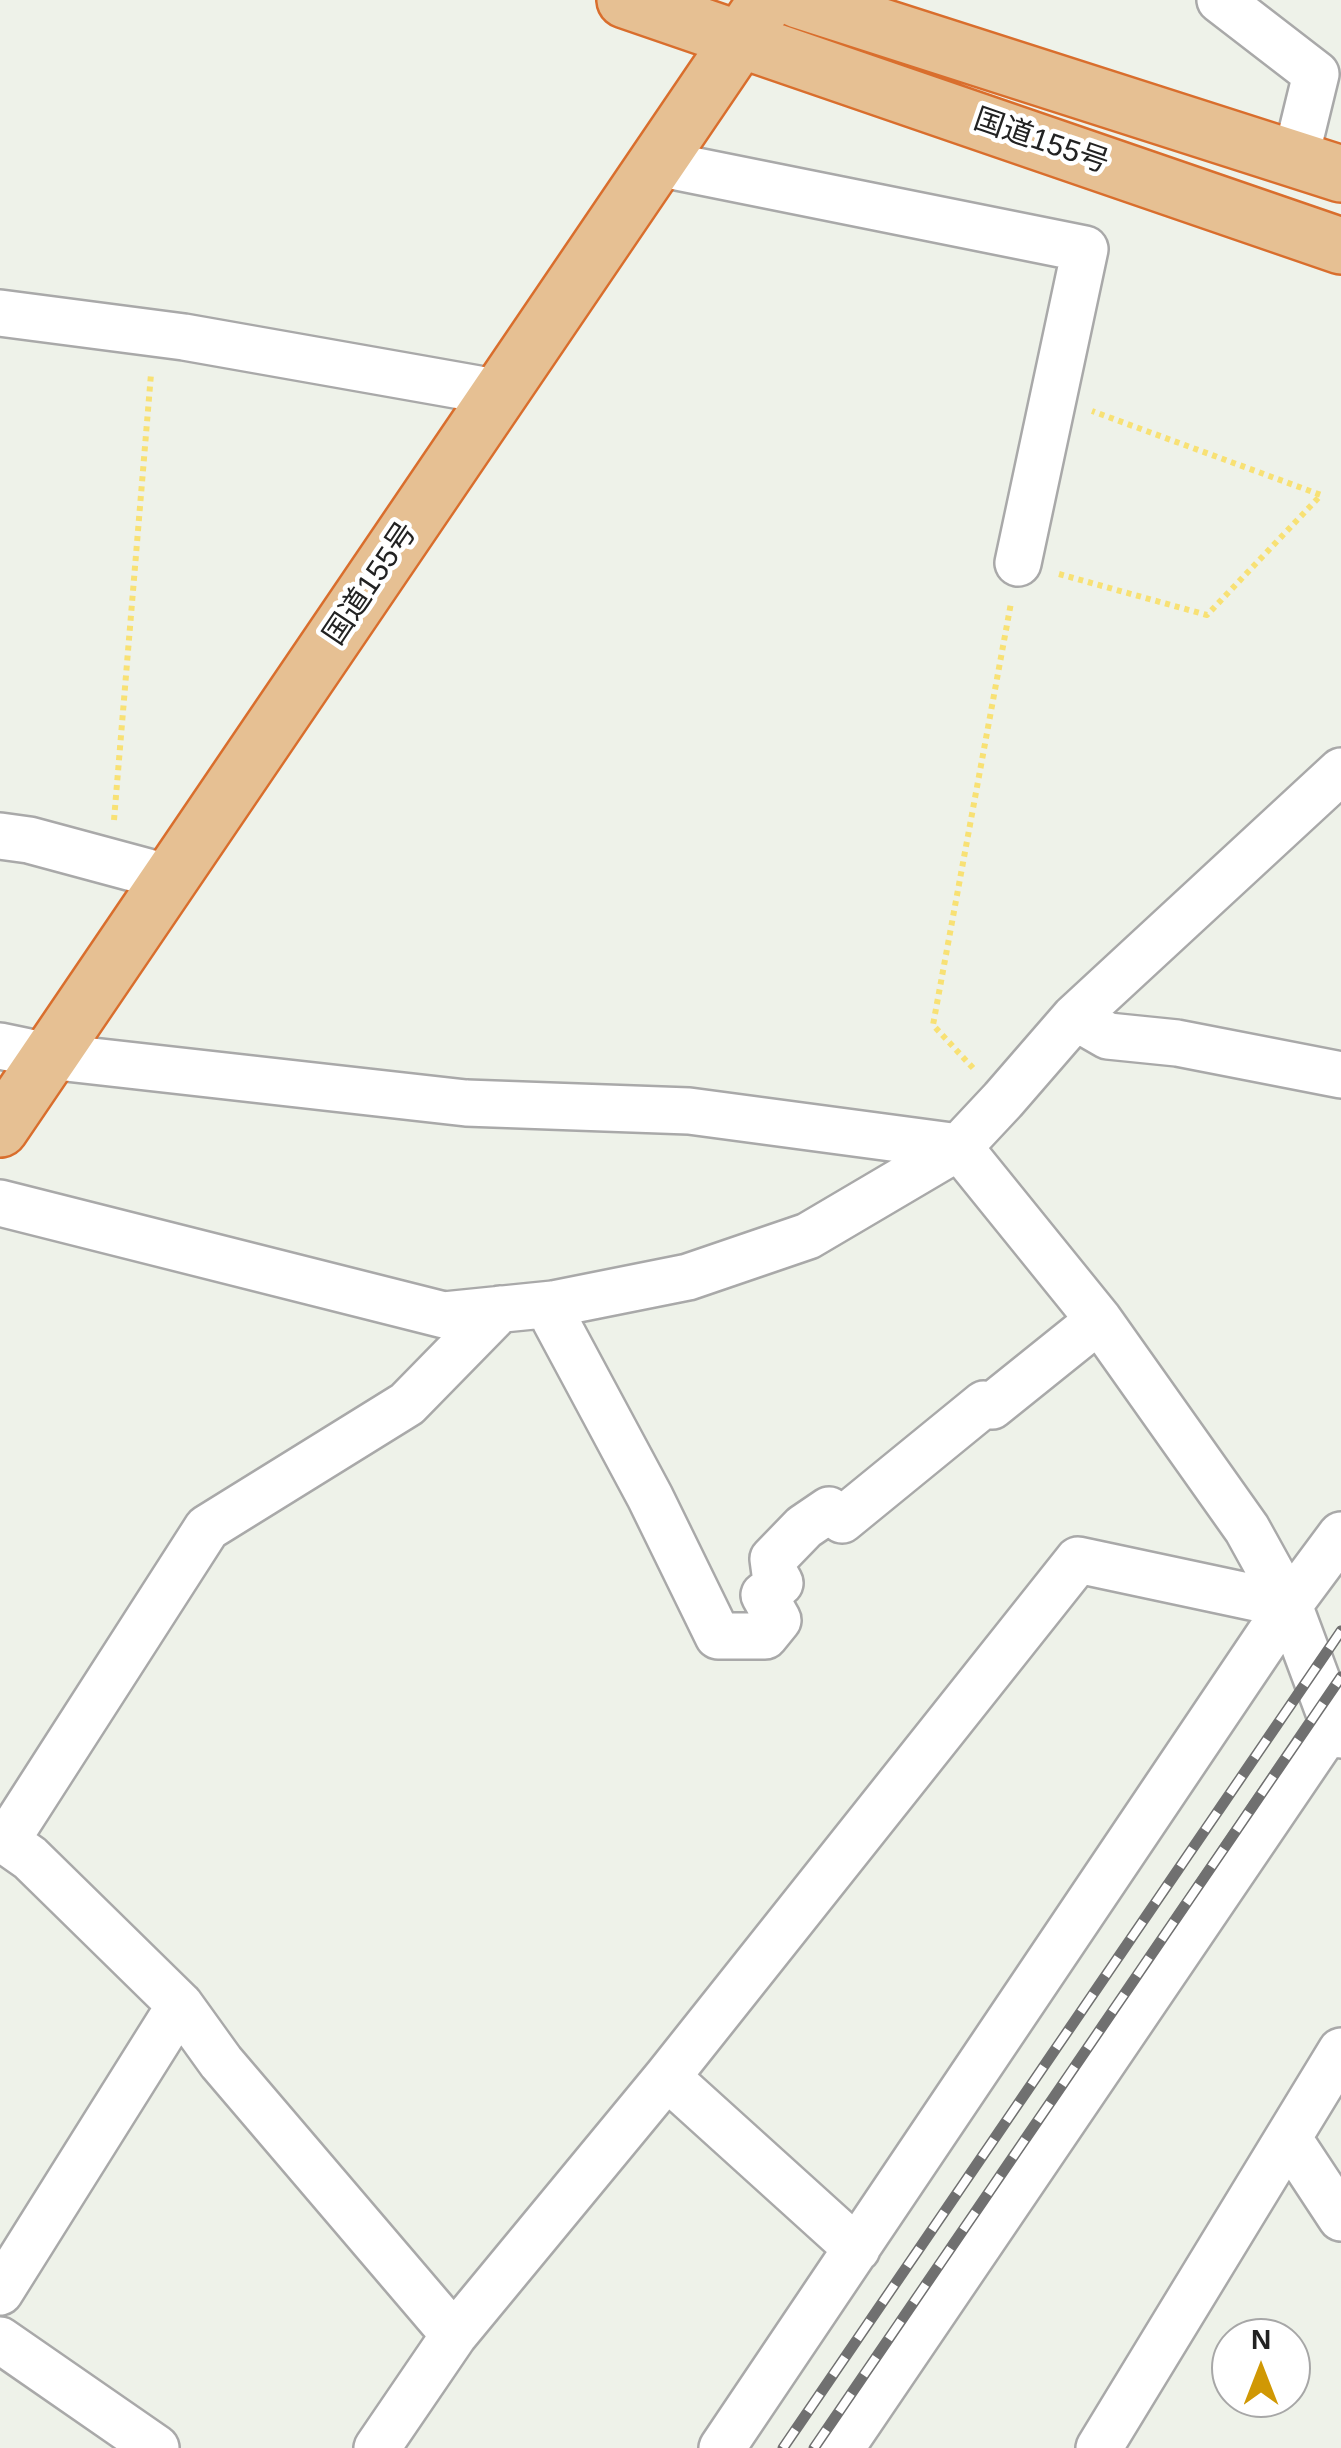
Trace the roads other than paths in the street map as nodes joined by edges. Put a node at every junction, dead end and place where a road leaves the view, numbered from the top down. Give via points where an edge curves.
1 (625, 0) edge
2 (798, 0) edge
3 (1220, 0) edge
4 (754, 19) edge
5 (658, 164) junction
6 (1318, 167) edge
7 (1341, 246) edge
8 (0, 313) edge
9 (501, 392) junction
10 (1018, 563) road end
11 (1341, 772) edge
12 (0, 836) edge
13 (170, 878) junction
14 (1075, 1016) junction
15 (24, 1051) edge
16 (1341, 1076) edge
17 (0, 1129) edge
18 (959, 1147) junction
19 (0, 1203) edge
20 (553, 1304) junction
21 (500, 1310) junction
22 (1100, 1320) junction
23 (1341, 1536) edge
24 (1289, 1605) junction
25 (1338, 1723) edge
26 (3, 1839) edge
27 (180, 2005) junction
28 (1341, 2051) edge
29 (667, 2077) junction
30 (1288, 2139) junction
31 (1341, 2218) edge
32 (857, 2249) junction
33 (0, 2292) edge
34 (454, 2335) junction
35 (0, 2340) edge
36 (96, 2430) edge
37 (156, 2448) edge
38 (377, 2448) edge
39 (722, 2448) edge
40 (842, 2448) edge
41 (1098, 2448) edge

1 - 4 highway, 国道155号
2 - 6 highway, 国道155号
3 - 6 street via 1316,74
4 - 5 highway, 国道155号
4 - 7 highway, 国道155号
5 - 9 highway, 国道155号
5 - 10 street via 1084,250
8 - 9 street
9 - 13 highway, 国道155号
11 - 14 street
12 - 13 street
13 - 15 highway, 国道155号
14 - 16 street via 1108,1036
14 - 18 street
15 - 17 highway, 国道155号
15 - 18 street via 466,1103 689,1111
18 - 20 street via 808,1236 688,1277
18 - 22 street
19 - 21 street via 444,1315
20 - 21 street
20 - 22 street via 555,1320 718,1636 765,1636 778,1620 764,1595 780,1584 774,1559 804,1527 829,1510 842,1520
21 - 26 street via 407,1404 207,1528
22 - 24 street via 1247,1528
23 - 24 street
24 - 25 street
24 - 29 street via 1078,1560
24 - 32 street
25 - 40 street
26 - 27 street
27 - 33 street
27 - 34 street
28 - 30 street
29 - 32 street
29 - 34 street
30 - 31 street
30 - 41 street
32 - 39 street
34 - 38 street
35 - 36 street
36 - 37 street

